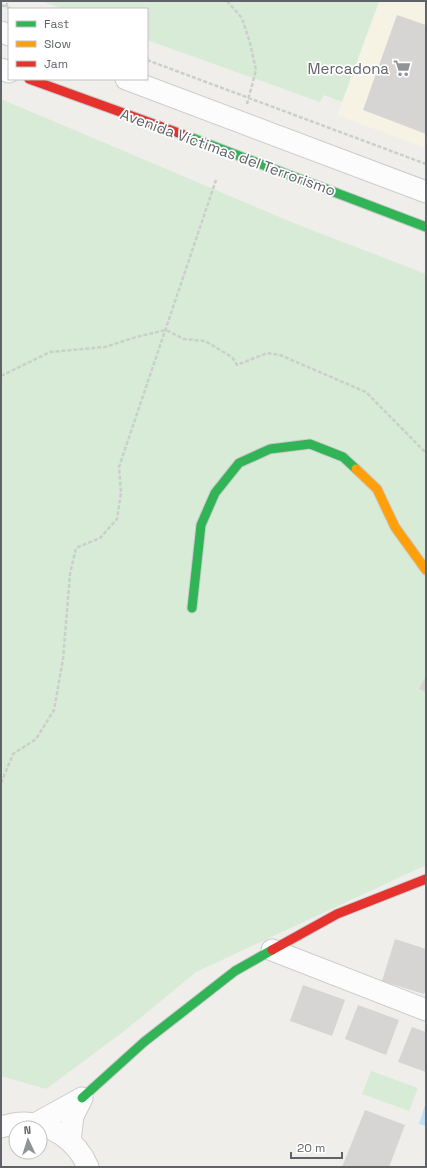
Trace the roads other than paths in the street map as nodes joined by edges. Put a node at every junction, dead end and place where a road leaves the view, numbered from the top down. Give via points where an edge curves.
1 (32, 80) edge
2 (129, 80) edge
3 (426, 192) edge
4 (426, 227) edge
5 (426, 570) edge
6 (192, 608) dead end
7 (426, 879) edge
8 (272, 950) junction
9 (426, 1010) edge
10 (82, 1098) junction
11 (42, 1120) edge
12 (48, 1128) edge
13 (70, 1140) junction
14 (88, 1167) edge

1 - 4 street, Avenida Víctimas del Terrorismo
2 - 3 street, Avenida Víctimas del Terrorismo
5 - 6 street via 395,527 376,489 343,457 310,444 270,449 239,463 215,492 201,525
7 - 8 street via 337,914
8 - 9 street
8 - 10 street via 235,971 192,1004 144,1042
10 - 11 street
10 - 13 street via 73,1116
12 - 13 street
13 - 14 street

